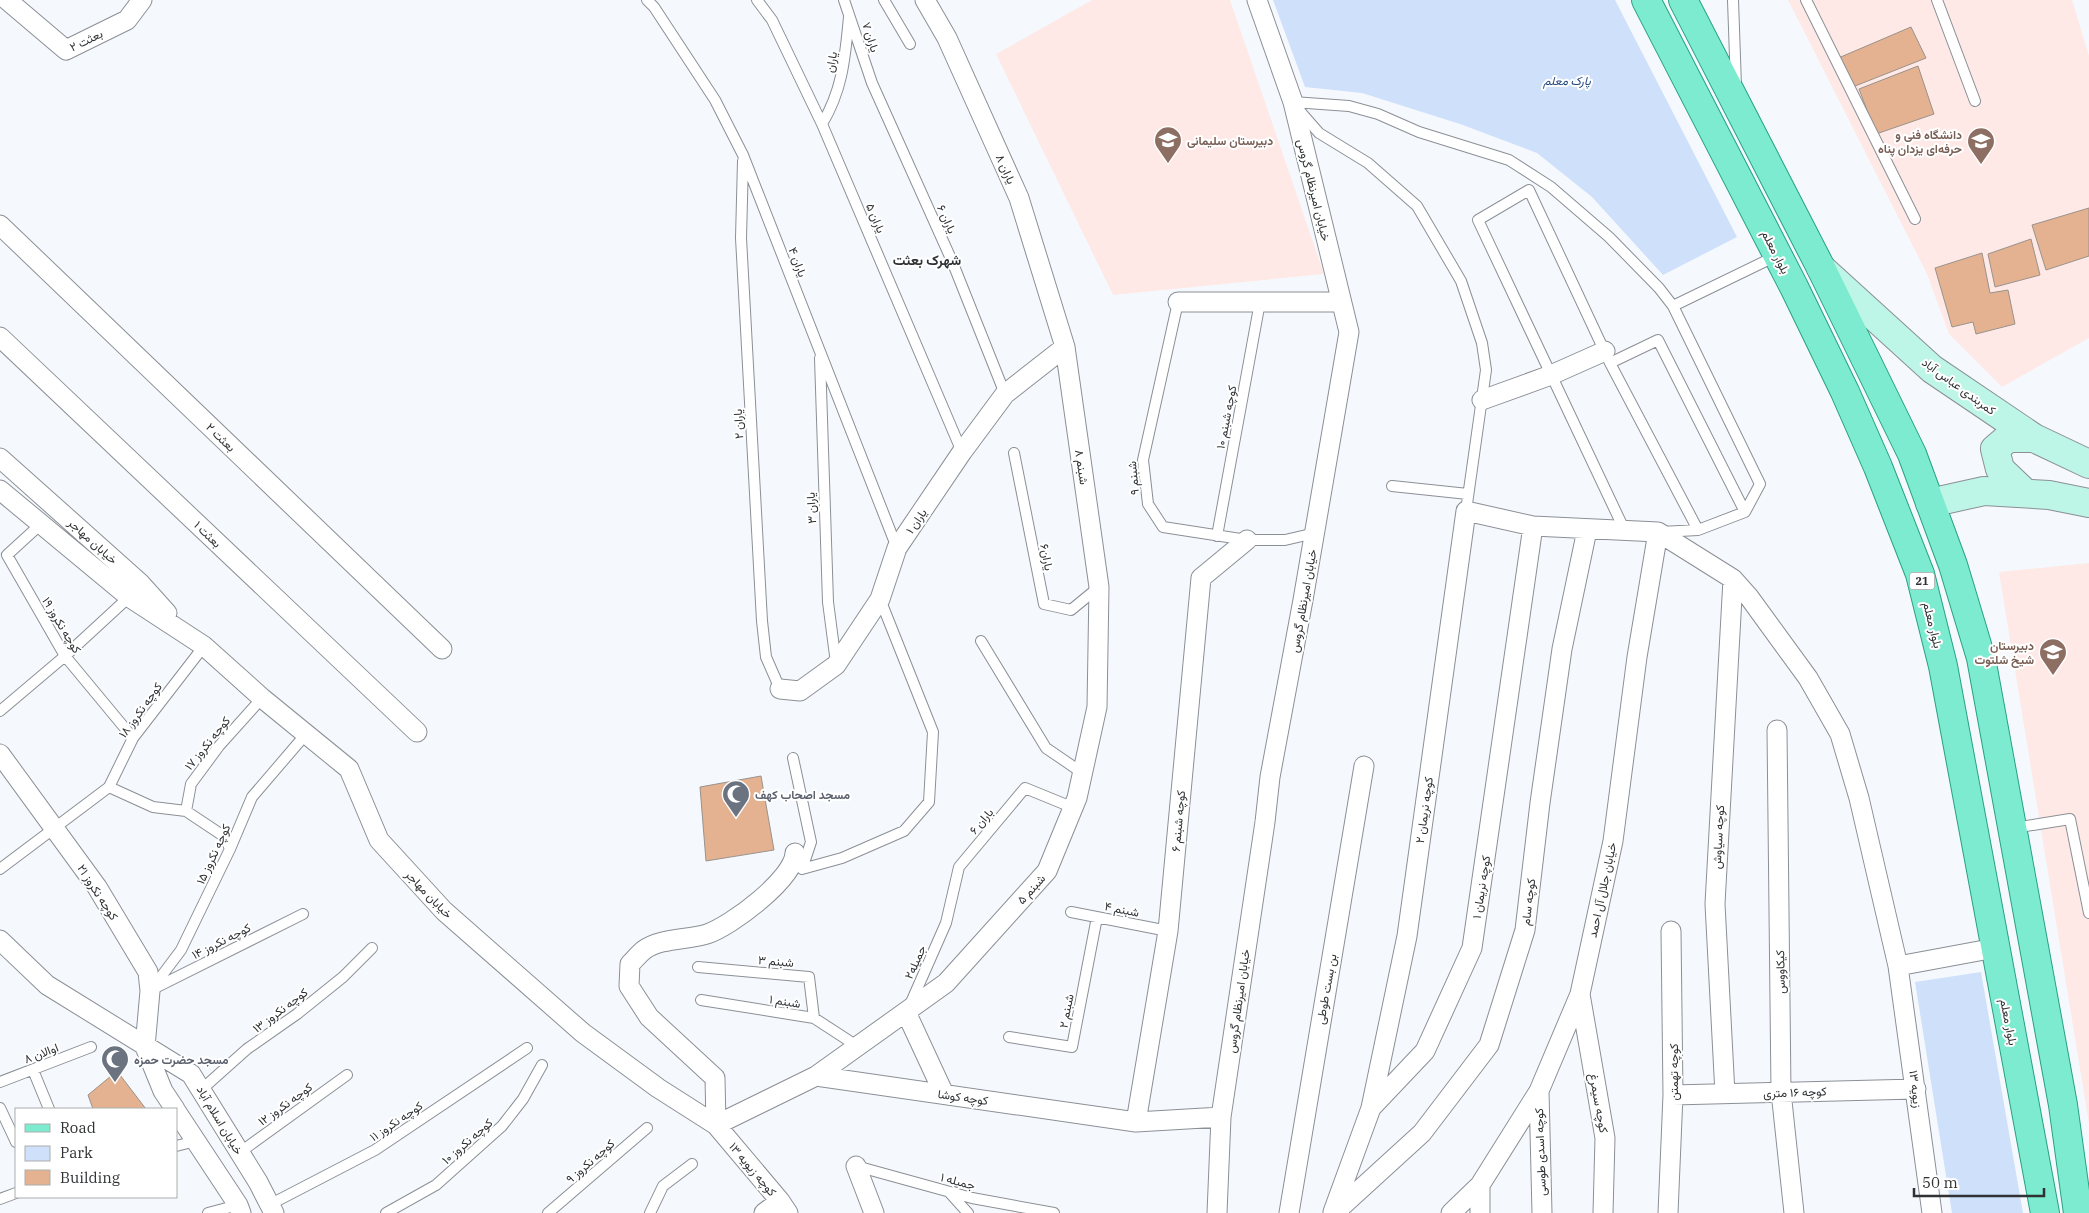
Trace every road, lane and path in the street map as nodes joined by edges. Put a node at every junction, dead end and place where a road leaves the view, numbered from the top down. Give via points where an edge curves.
1 (7, 0) edge
2 (142, 0) edge
3 (646, 0) edge
4 (757, 0) edge
5 (844, 0) edge
6 (849, 0) edge
7 (884, 0) edge
8 (925, 0) edge
9 (1257, 0) edge
10 (1646, 0) edge
11 (1683, 0) edge
12 (1733, 0) edge
13 (1806, 0) edge
14 (1937, 0) edge
15 (850, 14) junction
16 (910, 44) dead end
17 (872, 83) joint
18 (1975, 101) dead end
19 (1293, 102) junction
20 (1737, 107) junction
21 (822, 124) junction
22 (743, 155) junction
23 (1915, 219) dead end
24 (0, 225) edge
25 (1778, 256) junction
26 (1821, 268) junction
27 (1178, 302) joint
28 (1260, 302) junction
29 (1341, 302) junction
30 (1673, 306) junction
31 (0, 337) edge
32 (1064, 347) junction
33 (819, 350) junction
34 (1608, 357) junction
35 (1551, 375) junction
36 (1005, 394) junction
37 (1482, 400) junction
38 (2034, 438) junction
39 (962, 452) junction
40 (1014, 453) dead end
41 (0, 458) edge
42 (2089, 464) edge
43 (1392, 486) dead end
44 (0, 490) edge
45 (2025, 494) junction
46 (1467, 502) junction
47 (1930, 503) junction
48 (2089, 503) edge
49 (1745, 512) junction
50 (42, 523) junction
51 (1533, 526) junction
52 (1624, 529) junction
53 (1587, 530) junction
54 (1698, 530) junction
55 (1658, 532) junction
56 (1315, 533) junction
57 (1217, 536) junction
58 (1248, 540) junction
59 (897, 548) junction
60 (1733, 580) junction
61 (1099, 587) junction
62 (129, 597) junction
63 (880, 599) junction
64 (181, 629) junction
65 (980, 641) dead end
66 (204, 646) junction
67 (442, 649) dead end
68 (65, 656) junction
69 (836, 665) junction
70 (780, 689) joint
71 (262, 698) junction
72 (0, 711) edge
73 (1777, 730) dead end
74 (416, 732) dead end
75 (306, 734) junction
76 (133, 738) junction
77 (0, 754) edge
78 (793, 758) dead end
79 (1364, 766) dead end
80 (1084, 774) junction
81 (110, 787) junction
82 (1074, 808) junction
83 (186, 812) junction
84 (54, 828) junction
85 (2013, 828) junction
86 (230, 849) junction
87 (794, 853) dead end
88 (0, 869) edge
89 (1071, 912) dead end
90 (2089, 913) edge
91 (303, 914) dead end
92 (1098, 917) junction
93 (946, 923) joint
94 (1168, 931) junction
95 (1671, 931) dead end
96 (0, 940) edge
97 (372, 948) dead end
98 (1995, 948) junction
99 (1898, 966) junction
100 (698, 967) dead end
101 (150, 991) junction
102 (1580, 994) junction
103 (701, 1000) dead end
104 (906, 1012) junction
105 (814, 1018) junction
106 (1009, 1038) dead end
107 (857, 1046) junction
108 (145, 1047) junction
109 (91, 1048) dead end
110 (527, 1048) dead end
111 (542, 1065) dead end
112 (33, 1070) junction
113 (346, 1075) dead end
114 (816, 1076) junction
115 (0, 1082) edge
116 (1916, 1089) junction
117 (201, 1090) junction
118 (1539, 1092) junction
119 (1781, 1092) junction
120 (944, 1094) junction
121 (1725, 1094) junction
122 (1673, 1095) junction
123 (0, 1108) edge
124 (49, 1108) edge
125 (175, 1108) edge
126 (1371, 1108) junction
127 (178, 1113) edge
128 (1221, 1117) junction
129 (1136, 1122) junction
130 (716, 1125) junction
131 (647, 1128) dead end
132 (15, 1140) edge
133 (196, 1140) junction
134 (178, 1145) edge
135 (239, 1153) junction
136 (692, 1164) dead end
137 (856, 1166) joint
138 (1480, 1186) junction
139 (949, 1192) junction
140 (15, 1193) edge
141 (0, 1199) edge
142 (784, 1207) edge
143 (239, 1209) edge
144 (273, 1209) edge
145 (208, 1213) edge
146 (386, 1213) edge
147 (548, 1213) edge
148 (650, 1213) edge
149 (764, 1213) edge
150 (874, 1213) edge
151 (968, 1213) edge
152 (1054, 1213) edge
153 (1217, 1213) edge
154 (1289, 1213) edge
155 (1332, 1213) edge
156 (1337, 1213) edge
157 (1451, 1213) edge
158 (1480, 1213) edge
159 (1542, 1213) edge
160 (1603, 1213) edge
161 (1668, 1213) edge
162 (1794, 1213) edge
163 (1932, 1213) edge
164 (2045, 1213) edge
165 (2078, 1213) edge

1 - 2 street, بعثت ۲ via 66,50 127,20
3 - 22 lane, یاران ۴ via 654,7 714,100
4 - 21 lane, یاران ۵ via 772,20
5 - 15 lane, یاران ۷
6 - 15 lane, یاران
7 - 16 lane
8 - 32 street, یاران ۸ via 947,38 1020,198
9 - 19 street, خیابان امیرنظام گروس
10 - 25 main road, بلوار معلم / 21
11 - 20 main road
12 - 20 lane
13 - 23 lane
14 - 18 lane
15 - 17 lane, یاران ۷
15 - 21 lane, یاران via 844,65 834,104
17 - 36 lane, یاران ۶ via 952,261
19 - 29 street, خیابان امیرنظام گروس
19 - 30 lane via 1349,106 1509,160 1551,187 1609,237
19 - 37 lane via 1319,133 1368,163 1417,206 1461,281 1479,334 1486,370
20 - 26 main road
21 - 39 lane, یاران ۵
22 - 33 lane, یاران ۴
22 - 70 lane, یاران ۲ via 741,238 762,621 766,656
24 - 67 street, بعثت ۲
25 - 30 lane
25 - 98 main road, بلوار معلم / 21 via 1852,409 1920,574 1943,666
26 - 38 main road, کمربندی عباس آباد via 1932,369
26 - 47 main road via 1912,454
27 - 28 street
27 - 57 lane, شبنم ۹ via 1142,460 1148,504 1163,527
28 - 29 street
28 - 57 lane, کوچه شبنم ۱۰
29 - 56 street, خیابان امیرنظام گروس via 1349,332
30 - 49 lane via 1760,484
31 - 74 street, بعثت ۱
32 - 36 street, یاران ۱
32 - 61 street, شبنم ۸
33 - 59 lane, یاران ۴
33 - 69 lane, یاران ۳ via 828,602
34 - 35 street
34 - 35 lane via 1529,190 1478,220
34 - 49 lane via 1658,340
34 - 54 lane
35 - 37 street
35 - 52 lane
36 - 39 street, یاران ۱
37 - 46 lane
38 - 42 main road, کمربندی عباس آباد
38 - 45 main road via 2008,438 1995,450 2000,469
39 - 59 street, یاران ۱
40 - 61 lane, یاران۶ via 1044,604 1070,610
41 - 64 street, خیابان مهاجر via 140,583
43 - 46 lane
44 - 50 street, خیابان مهاجر
45 - 47 main road via 1984,491
45 - 48 main road
46 - 51 street
46 - 126 street, کوچه نریمان ۲ via 1407,936
47 - 85 main road via 1981,658
49 - 54 lane
50 - 62 street, خیابان مهاجر
50 - 68 lane, کوچه نکروز ۱۹ via 8,555
51 - 53 street
51 - 126 street, کوچه نریمان ۱ via 1472,948 1425,1051
52 - 53 street
52 - 55 street
53 - 156 street, کوچه سام via 1562,648 1525,930 1490,1045 1422,1133
54 - 55 lane
55 - 60 street, زیویه ۱۳
55 - 102 street, خیابان جلال آل احمد via 1637,657 1613,841
56 - 58 lane, شبنم ۹ via 1285,540
56 - 128 street, خیابان امیرنظام گروس via 1270,776
57 - 58 lane, شبنم ۹
58 - 94 street, کوچه شبنم ۶ via 1201,578
59 - 63 street, یاران ۱
60 - 99 street, زیویه ۱۳ via 1808,678 1840,734 1859,798
60 - 121 street, کوچه سیاوش via 1715,904
61 - 80 street, شبنم ۵ via 1097,708
62 - 64 street, خیابان مهاجر
62 - 68 lane
63 - 69 street, یاران ۱
63 - 78 lane via 933,732 928,802 904,831 842,858 802,868 811,842
64 - 66 street, خیابان مهاجر
65 - 80 lane via 1046,748
66 - 71 street, خیابان مهاجر
66 - 76 lane, کوچه نکروز ۱۸
68 - 72 lane
68 - 76 lane, کوچه نکروز ۱۹
69 - 70 street, یاران ۱ via 800,691
71 - 75 street, خیابان مهاجر
71 - 83 lane, کوچه نکروز ۱۷ via 219,746 191,784
73 - 119 street, کیکاووس
75 - 86 lane, کوچه نکروز ۱۵ via 252,797
75 - 130 street, خیابان مهاجر via 349,769 379,840 444,910 583,1033 658,1088
76 - 81 lane, کوچه نکروز ۱۸
77 - 84 street, کوچه نکروز ۲۱
79 - 154 street, بن بست طوطی
80 - 82 street, شبنم ۵
81 - 83 lane via 152,807
81 - 84 lane, کوچه نکروز ۱۸
82 - 93 lane, باران ۶ via 1025,788 959,867
82 - 104 street, شبنم ۵ via 1047,872 946,983
83 - 86 lane via 225,837
84 - 88 lane, کوچه نکروز ۱۸
84 - 101 street, کوچه نکروز ۲۱ via 97,887 148,972
85 - 90 lane via 2070,819
85 - 165 main road via 2063,1105
86 - 101 lane, کوچه نکروز ۱۵ via 181,950
87 - 130 street via 794,862 776,885 742,913 708,934 645,949 630,964 629,986 649,1017 715,1078
89 - 92 lane, شبنم ۴
91 - 101 lane, کوچه نکروز ۱۴
92 - 94 lane, شبنم ۴
92 - 106 lane, شبنم ۲ via 1072,1047
93 - 104 lane, جمیله۲
94 - 129 street, کوچه شبنم ۶
95 - 122 street, کوچه تهمتن
96 - 108 street, خیابان اسلام آباد via 47,985
97 - 117 lane, کوچه نکروز ۱۳ via 343,977 247,1049
98 - 99 street
98 - 164 main road, بلوار معلم / 21
99 - 116 street, زیویه ۱۳
100 - 105 lane, شبنم ۳ via 809,977
101 - 108 street, کوچه نکروز ۲۱
102 - 118 street, خیابان جلال آل احمد
102 - 160 street, کوچه سیمرغ via 1606,1138
103 - 105 lane, شبنم ۱
104 - 107 street, شبنم ۵
104 - 120 street
105 - 107 lane, شبنم ۱
107 - 114 street, شبنم ۵
108 - 117 street, خیابان اسلام آباد via 191,1074
108 - 125 street via 163,1091
109 - 112 lane, اوالان ۸
110 - 144 lane, کوچه نکروز ۱۱ via 375,1150
111 - 146 lane, کوچه نکروز ۱۰ via 502,1126 436,1185
112 - 115 lane, اوالان ۸
112 - 124 lane
113 - 135 lane, کوچه نکروز ۱۲
114 - 120 street, کوچه کوشا
114 - 130 street
116 - 119 street, کوچه ۱۶ متری
116 - 163 street, زیویه ۱۳
117 - 135 street, خیابان اسلام آباد
118 - 138 street, خیابان جلال آل احمد
118 - 159 street, کوچه اسدی طوسی
119 - 121 street, کوچه ۱۶ متری
119 - 162 street, کیکاووس
120 - 129 street, کوچه کوشا
121 - 122 street, کوچه ۱۶ متری
122 - 161 street, کوچه تهمتن
123 - 132 lane
126 - 155 street, کوچه نریمان ۱
127 - 133 street
128 - 129 street, کوچه کوشا
128 - 153 street, خیابان امیرنظام گروس
130 - 142 street, کوچه زیویه ۱۳
131 - 147 lane, کوچه نکروز ۹
133 - 134 lane
133 - 143 street
135 - 144 street, خیابان اسلام آباد
136 - 148 lane via 663,1186
137 - 139 lane, جمیله ۱
137 - 150 street
138 - 157 street, خیابان جلال آل احمد
138 - 158 street
139 - 151 lane
139 - 152 lane, جمیله ۱
140 - 141 lane
142 - 149 street
143 - 145 lane

